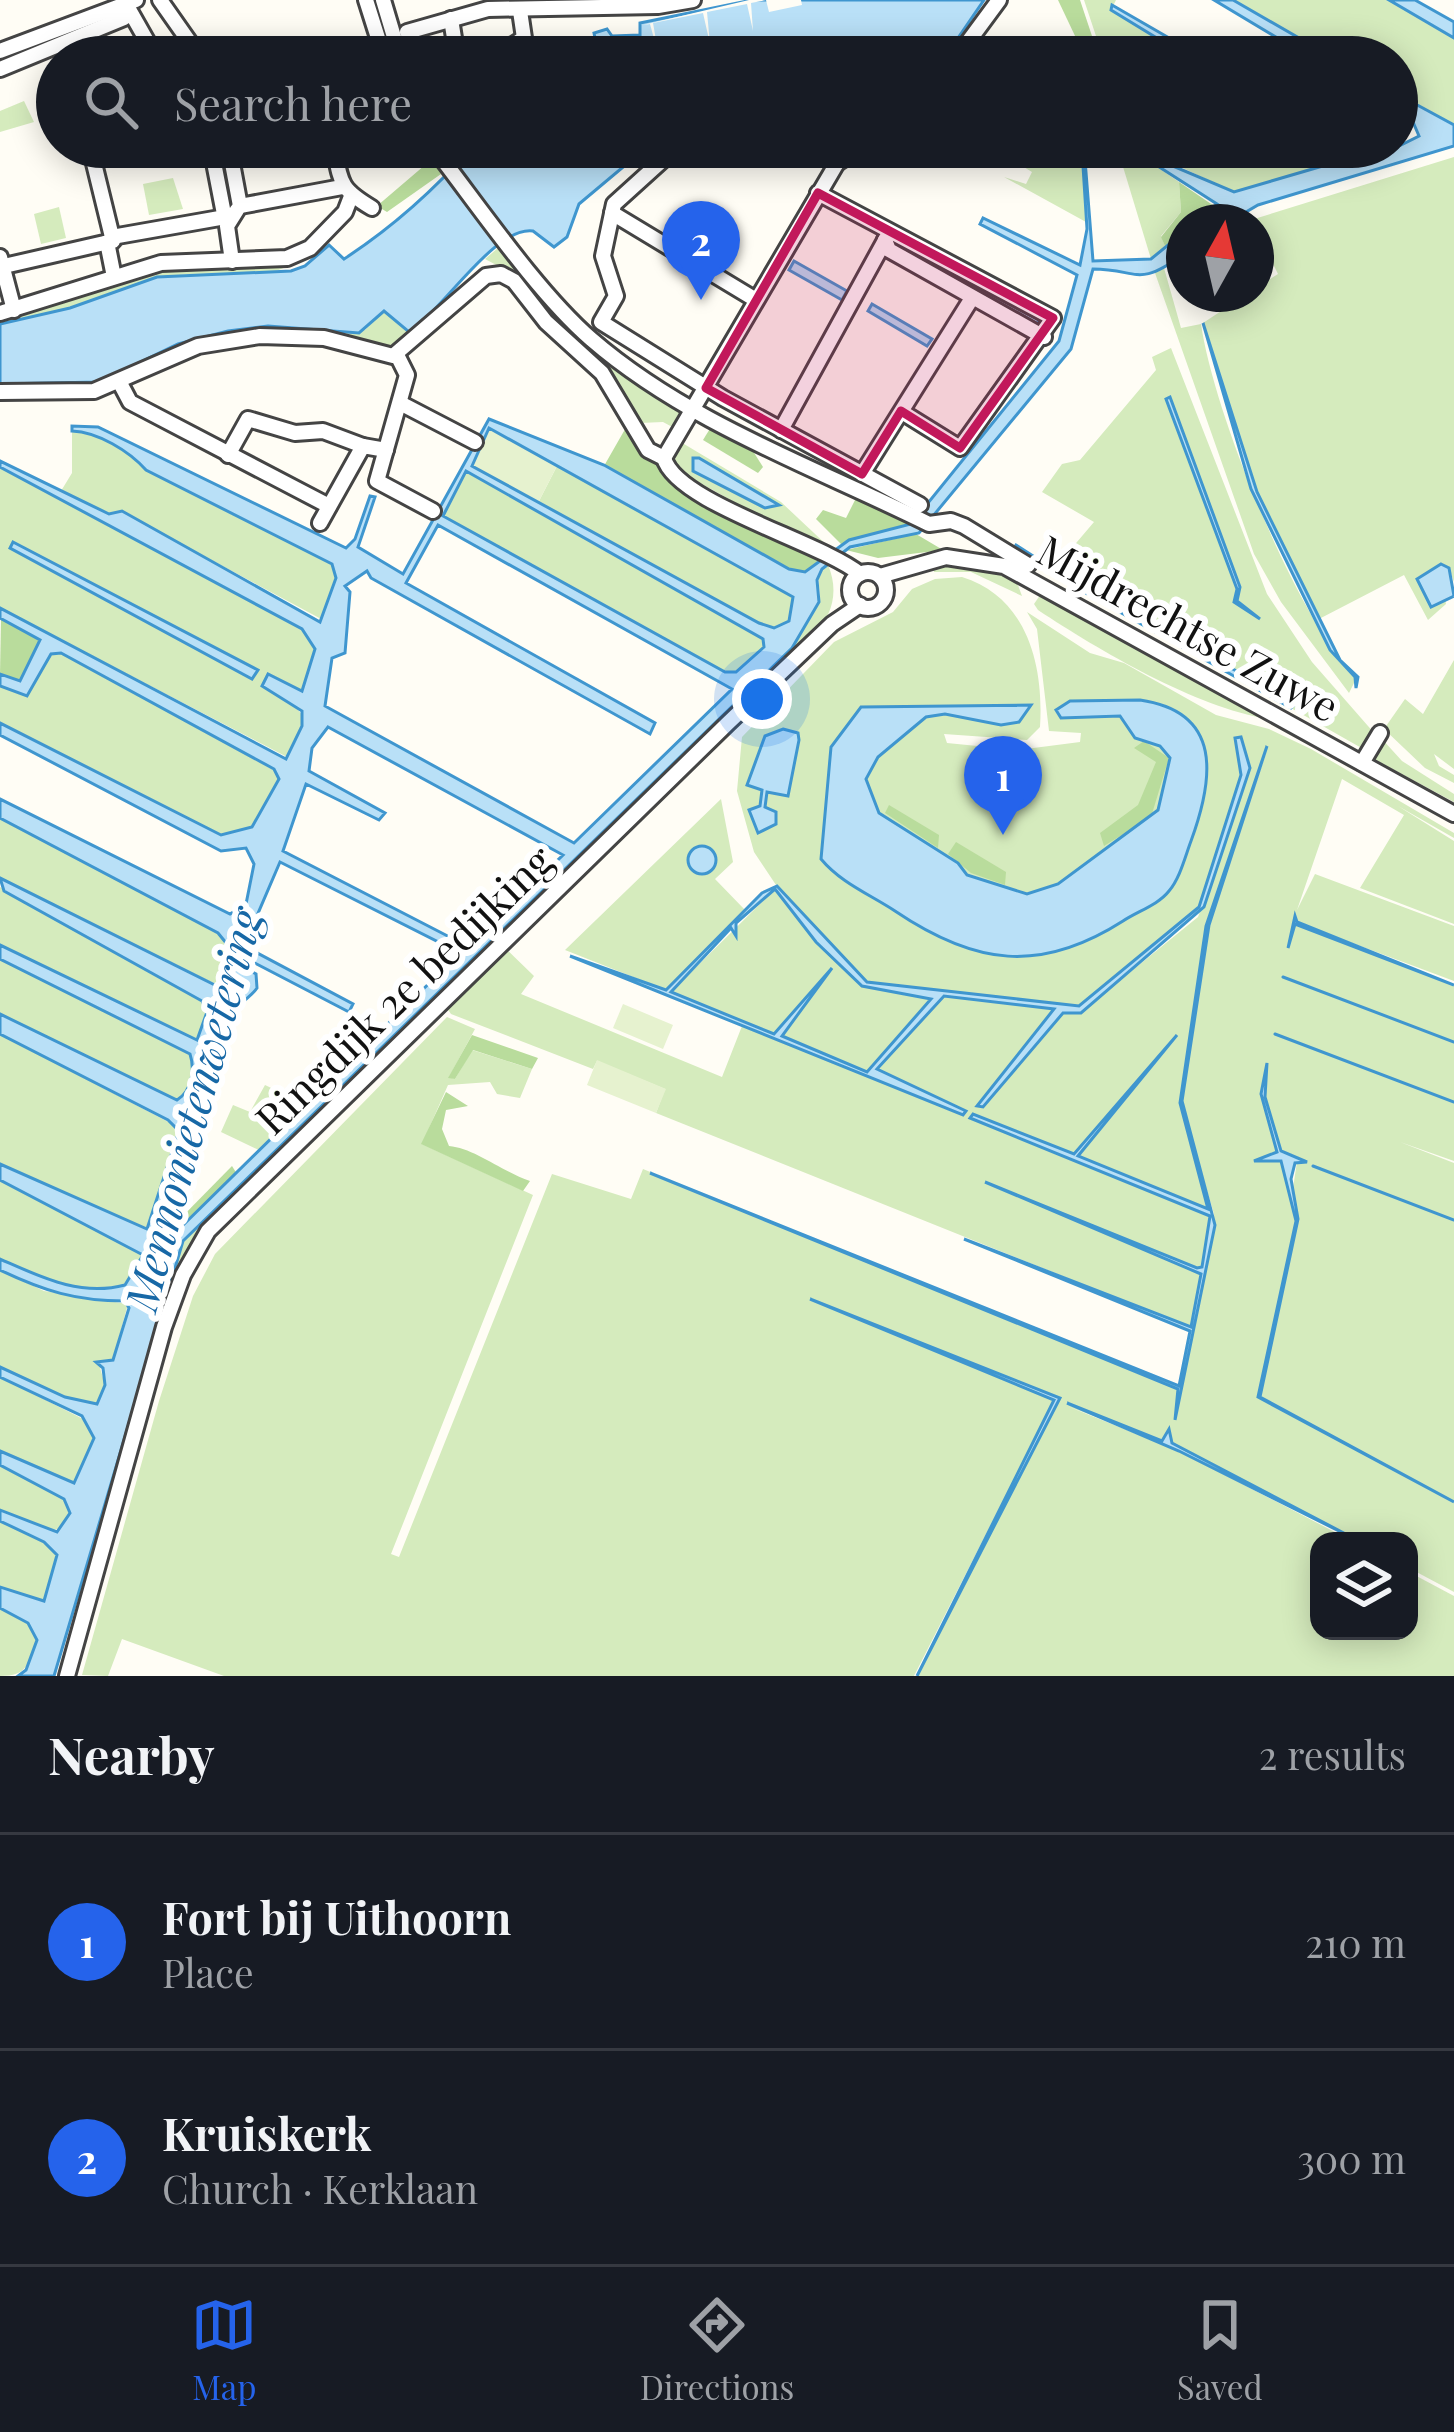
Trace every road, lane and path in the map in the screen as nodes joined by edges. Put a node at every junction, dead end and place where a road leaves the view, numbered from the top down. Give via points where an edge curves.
1 (124, 0) edge
2 (136, 0) edge
3 (160, 0) edge
4 (366, 0) edge
5 (383, 0) edge
6 (693, 0) edge
7 (999, 0) edge
8 (487, 5) edge
9 (520, 11) junction
10 (124, 18) dead end
11 (451, 19) junction
12 (407, 32) dead end
13 (44, 33) junction
14 (36, 36) edge
15 (37, 36) edge
16 (45, 36) edge
17 (81, 36) edge
18 (144, 36) edge
19 (185, 36) edge
20 (377, 36) edge
21 (394, 36) edge
22 (454, 36) edge
23 (524, 36) edge
24 (972, 36) edge
25 (0, 51) edge
26 (36, 55) edge
27 (0, 69) edge
28 (95, 168) edge
29 (218, 168) edge
30 (230, 168) edge
31 (339, 168) edge
32 (450, 168) edge
33 (653, 168) edge
34 (833, 168) edge
35 (346, 193) junction
36 (818, 193) junction
37 (372, 208) dead end
38 (232, 212) junction
39 (612, 213) junction
40 (887, 237) junction
41 (111, 240) junction
42 (232, 261) junction
43 (1, 264) edge
44 (114, 277) junction
45 (972, 298) junction
46 (756, 300) junction
47 (7, 312) edge
48 (1044, 337) junction
49 (397, 355) junction
50 (120, 383) junction
51 (706, 388) junction
52 (0, 392) edge
53 (400, 403) junction
54 (693, 409) junction
55 (902, 412) junction
56 (781, 430) junction
57 (475, 442) dead end
58 (363, 446) junction
59 (386, 450) junction
60 (228, 455) junction
61 (664, 458) junction
62 (862, 475) junction
63 (329, 506) junction
64 (916, 510) junction
65 (433, 512) dead end
66 (320, 523) dead end
67 (1028, 565) dead end
68 (883, 582) junction
69 (856, 590) junction
70 (1380, 733) dead end
71 (1362, 763) junction
72 (1454, 810) edge
73 (67, 1676) edge

1 - 2 street
1 - 13 street
1 - 18 street
3 - 19 street
4 - 20 street
5 - 21 street
6 - 9 street
7 - 24 street
8 - 9 street
8 - 11 street
9 - 23 street
10 - 17 street
11 - 12 street
11 - 22 street
13 - 15 street
13 - 16 street
14 - 25 street
26 - 27 street
28 - 41 street
29 - 38 street
30 - 38 street
31 - 35 street
32 - 54 street, Mijdrechtse Zuwe via 604,349
33 - 39 street
34 - 36 street
35 - 37 street
35 - 38 street
35 - 42 street via 310,248 287,258
36 - 40 street
36 - 46 street
38 - 41 street
38 - 42 street
39 - 46 street
39 - 51 street, Mijdrechtse Zuwe via 603,256 616,296 601,322
40 - 45 street via 889,250
40 - 48 street via 898,231 1053,318
40 - 56 street
41 - 43 street
41 - 44 street
42 - 44 street via 161,263
43 - 47 street
44 - 47 street
45 - 48 street
45 - 55 street
46 - 51 street
48 - 55 street via 960,448
49 - 50 street via 325,338 260,336 198,346
49 - 53 street via 407,371
49 - 61 street via 486,277 501,274 602,373 648,451
50 - 52 street via 82,393
50 - 60 street via 130,401
51 - 54 street
51 - 56 street, Mijdrechtse Zuwe
53 - 57 street
53 - 59 street
54 - 61 street
54 - 64 street, Mijdrechtse Zuwe
55 - 62 street
56 - 62 street, Mijdrechtse Zuwe
58 - 59 street
58 - 60 street via 248,419
58 - 63 street
59 - 65 street via 377,481
60 - 63 street
61 - 69 street via 671,473 698,490 830,557
62 - 64 street, Mijdrechtse Zuwe
63 - 66 street
64 - 67 street, Mijdrechtse Zuwe via 928,524 951,520
68 - 69 street
68 - 69 street, Mijdrechtse Zuwe via 879,604
68 - 71 street, Mijdrechtse Zuwe via 958,556 1004,566
69 - 73 street, Ringdijk 2e bedijking via 832,623 208,1231 164,1327
70 - 71 street
71 - 72 street, Mijdrechtse Zuwe

